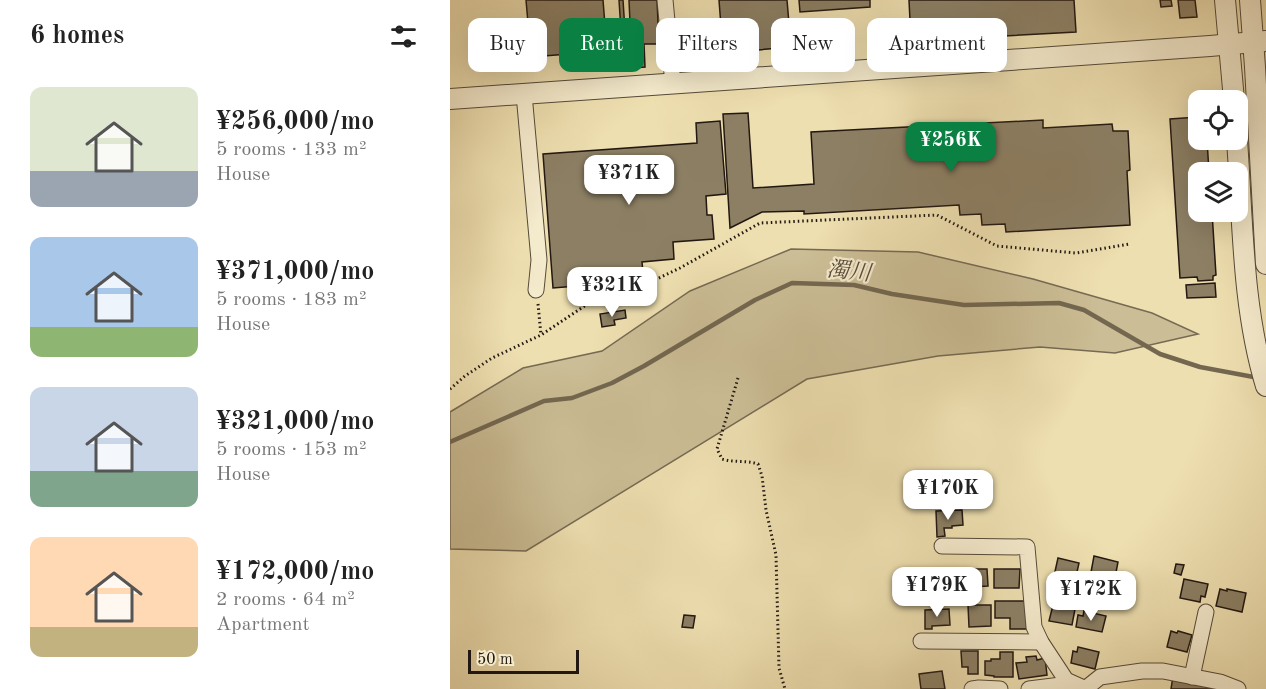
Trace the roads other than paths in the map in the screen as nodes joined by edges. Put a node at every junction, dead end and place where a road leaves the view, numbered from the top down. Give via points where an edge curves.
1 (665, 0) edge
2 (1225, 0) edge
3 (1250, 0) edge
4 (1260, 42) edge
5 (1229, 44) junction
6 (673, 84) junction
7 (1233, 90) edge
8 (524, 94) junction
9 (450, 99) edge
10 (1238, 150) edge
11 (1266, 264) edge
12 (536, 290) road end
13 (1266, 386) edge
14 (942, 546) dead end
15 (1206, 612) dead end
16 (921, 641) dead end
17 (1041, 642) junction
18 (1192, 677) junction
19 (1066, 680) junction
20 (972, 689) edge
21 (1000, 689) edge
22 (1029, 689) edge
23 (1085, 689) edge
24 (1238, 689) edge

1 - 6 street
2 - 5 street
3 - 4 street
4 - 5 street
4 - 11 street
5 - 6 street
5 - 7 street
6 - 8 street
8 - 9 street
8 - 12 street via 539,260
10 - 13 street via 1247,281
14 - 17 street via 1027,547 1034,627
15 - 18 street
16 - 17 street
17 - 19 street
18 - 23 street via 1142,670 1100,676
18 - 24 street
19 - 22 street
19 - 23 street
20 - 21 street

